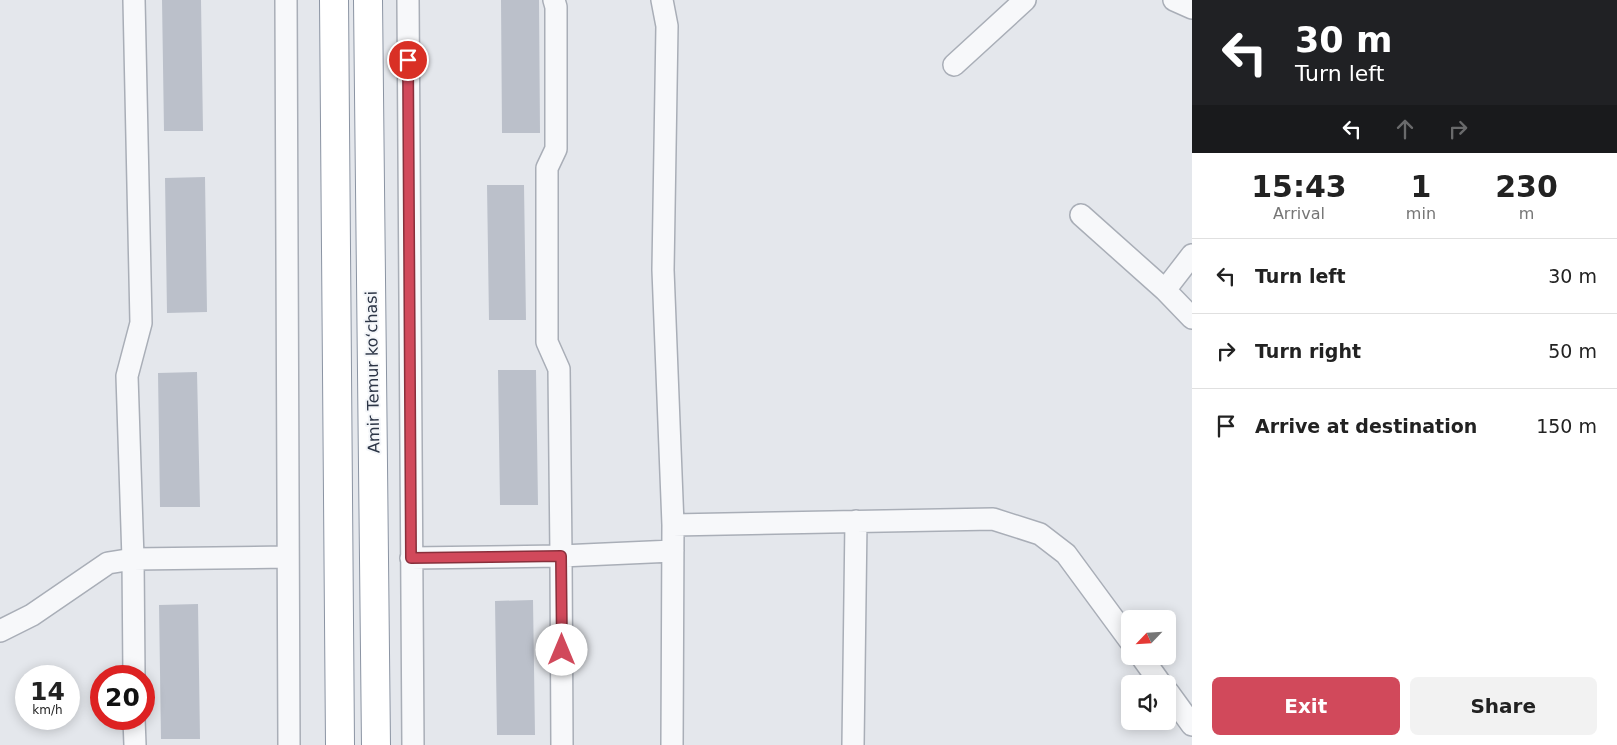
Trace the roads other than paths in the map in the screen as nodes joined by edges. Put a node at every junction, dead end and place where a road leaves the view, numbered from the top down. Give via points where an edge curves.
1 (134, 0) edge
2 (286, 0) edge
3 (334, 0) edge
4 (368, 0) edge
5 (408, 0) edge
6 (554, 0) edge
7 (662, 0) edge
8 (1025, 0) edge
9 (1174, 0) edge
10 (1192, 8) edge
11 (954, 65) dead end
12 (1082, 215) dead end
13 (1192, 255) edge
14 (1165, 290) junction
15 (1192, 318) edge
16 (856, 521) junction
17 (673, 525) junction
18 (673, 551) junction
19 (561, 556) junction
20 (287, 557) junction
21 (133, 558) junction
22 (411, 558) junction
23 (1121, 629) edge
24 (0, 631) edge
25 (134, 665) edge
26 (1176, 703) edge
27 (1192, 726) edge
28 (134, 730) edge
29 (135, 745) edge
30 (289, 745) edge
31 (340, 745) edge
32 (376, 745) edge
33 (413, 745) edge
34 (562, 745) edge
35 (672, 745) edge
36 (853, 745) edge

1 - 21 street via 141,324 127,376
2 - 20 street
3 - 31 highway
4 - 32 highway, Amir Temur koʻchasi
5 - 22 street
6 - 19 street via 556,148 547,168 547,342 558,369
7 - 17 street via 667,26 663,270
8 - 11 street
9 - 10 street
12 - 14 street
13 - 14 street
14 - 15 street
16 - 17 street
16 - 23 street via 993,519 1040,534 1066,554
16 - 36 street
17 - 18 street
18 - 19 street
18 - 35 street
19 - 22 street
19 - 34 street
20 - 21 street
20 - 30 street
21 - 24 street via 108,563 32,615
21 - 25 street
22 - 33 street
26 - 27 street
28 - 29 street

